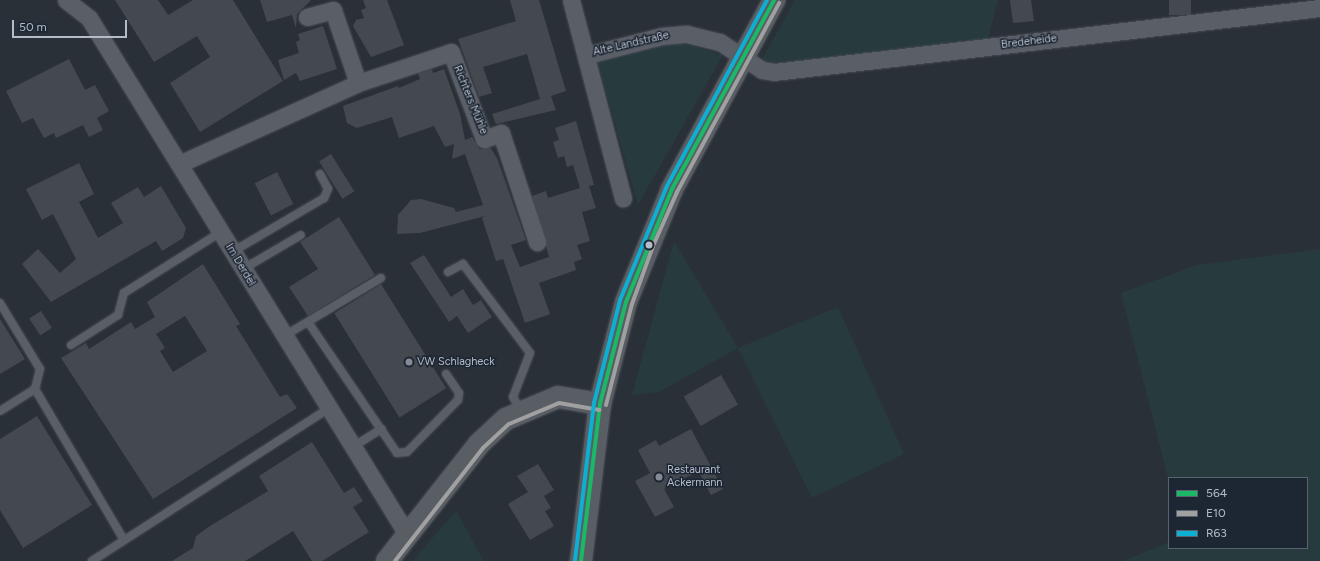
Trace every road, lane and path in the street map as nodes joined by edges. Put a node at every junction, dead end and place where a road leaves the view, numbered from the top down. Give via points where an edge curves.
1 (66, 0) edge
2 (571, 0) edge
3 (774, 0) edge
4 (1320, 8) edge
5 (307, 18) dead end
6 (587, 55) junction
7 (742, 57) junction
8 (358, 83) junction
9 (179, 164) junction
10 (320, 174) dead end
11 (623, 198) dead end
12 (221, 232) junction
13 (300, 236) dead end
14 (537, 242) dead end
15 (232, 252) junction
16 (243, 268) junction
17 (448, 272) dead end
18 (381, 278) dead end
19 (0, 303) edge
20 (308, 322) junction
21 (284, 337) junction
22 (71, 345) dead end
23 (446, 374) dead end
24 (35, 389) junction
25 (600, 404) junction
26 (328, 409) junction
27 (0, 411) edge
28 (521, 411) junction
29 (381, 429) junction
30 (351, 448) junction
31 (408, 536) junction
32 (124, 540) junction
33 (92, 561) edge
34 (387, 561) edge
35 (581, 561) edge

1 - 9 street, Im Derdel via 89,18
2 - 6 street, Alte Landstraße
3 - 7 main road
4 - 7 street, Bredeheide via 774,72 762,70
5 - 8 street via 333,10
6 - 7 street, Alte Landstraße via 662,36 686,34 720,42
6 - 11 street, Alte Landstraße
7 - 25 main road via 672,189 647,244 626,302
8 - 9 street, Richters Mühle
8 - 14 street, Richters Mühle via 451,52 484,139 501,133
9 - 12 street, Im Derdel
10 - 15 lane via 328,189 324,198
12 - 15 street, Im Derdel
12 - 22 lane via 124,293 118,315
13 - 16 lane
15 - 16 street, Im Derdel
16 - 21 street, Im Derdel
17 - 28 lane via 463,264 530,354 513,397
18 - 20 lane
19 - 24 lane via 40,369
20 - 21 lane
20 - 29 lane
21 - 26 street, Im Derdel
23 - 29 lane via 459,393 458,400 407,452 398,453
24 - 27 lane
24 - 32 lane
25 - 28 main road via 558,397
25 - 35 main road
26 - 30 street, Im Derdel
26 - 32 lane
28 - 31 main road via 506,419 479,444
29 - 30 lane
30 - 31 street, Im Derdel
31 - 34 main road
32 - 33 lane

